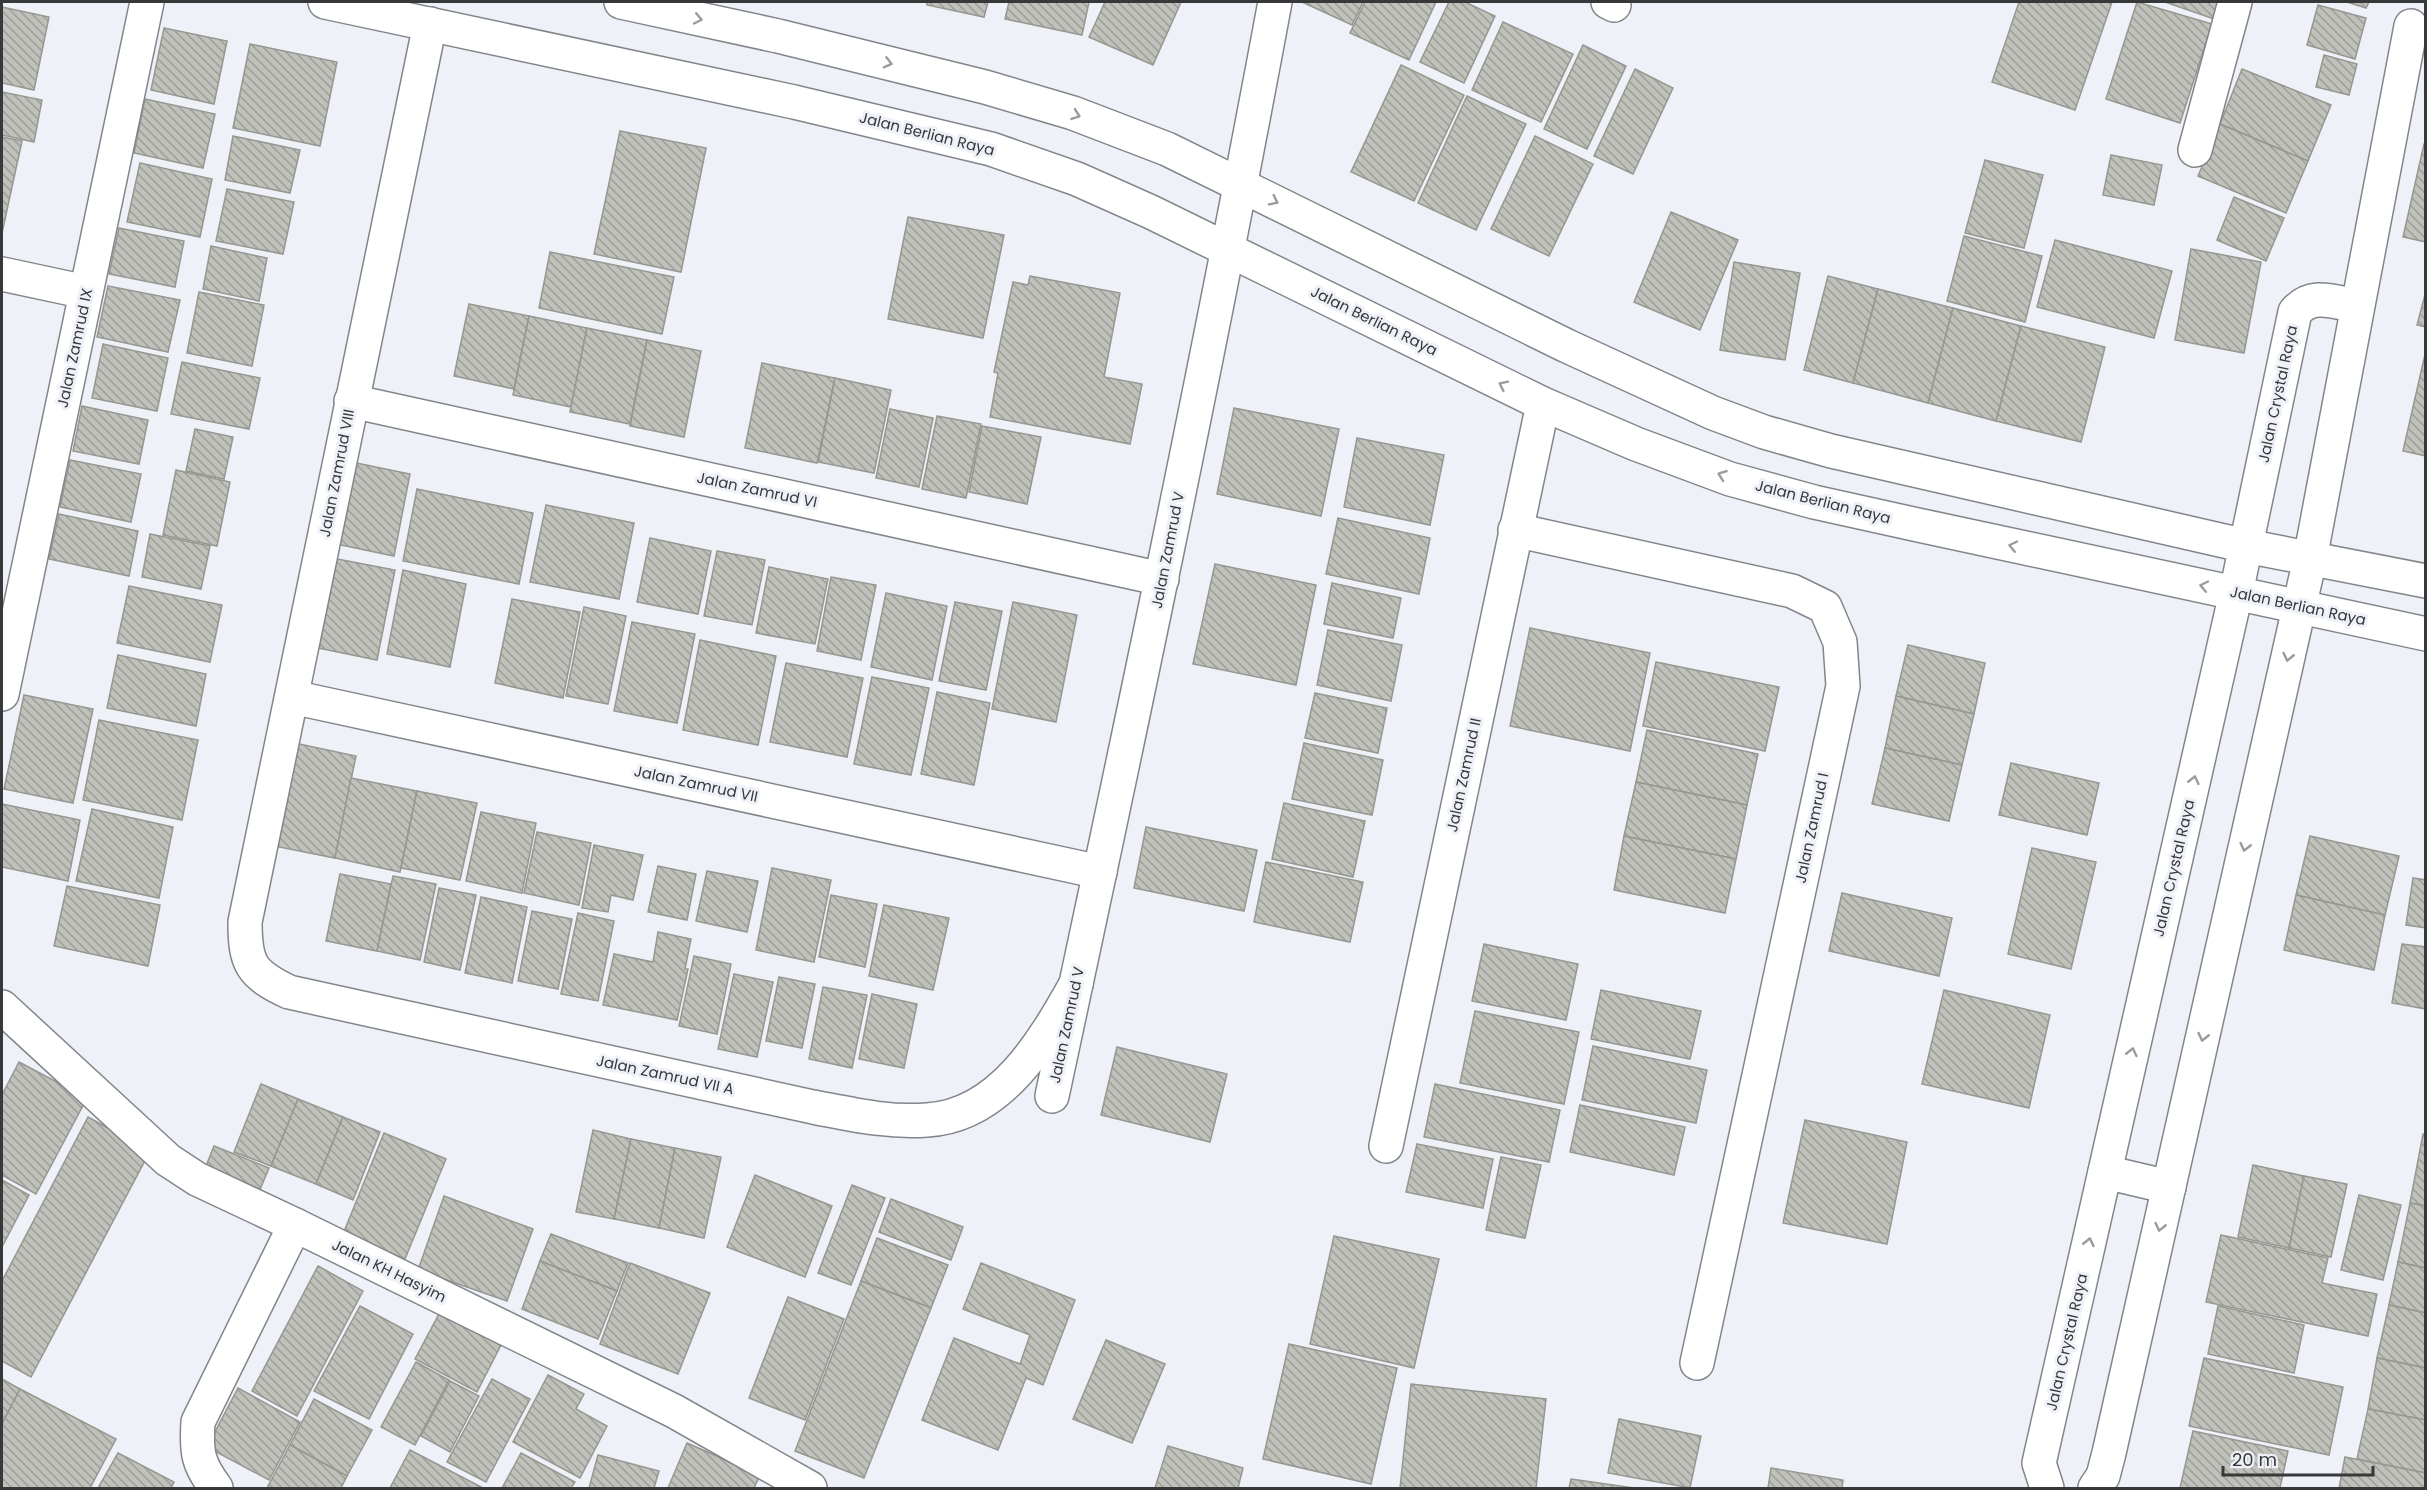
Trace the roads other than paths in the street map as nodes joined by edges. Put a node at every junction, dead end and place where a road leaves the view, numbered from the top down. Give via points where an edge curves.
1 (147, 2) edge
2 (325, 2) edge
3 (621, 2) edge
4 (1275, 2) edge
5 (2235, 2) edge
6 (430, 24) junction
7 (2411, 26) dead end
8 (2195, 150) dead end
9 (1241, 185) junction
10 (1228, 250) junction
11 (2, 274) edge
12 (86, 292) junction
13 (2357, 306) junction
14 (351, 401) junction
15 (1542, 404) junction
16 (1515, 530) junction
17 (2246, 546) junction
18 (2310, 559) junction
19 (1162, 579) junction
20 (2426, 581) edge
21 (2236, 593) junction
22 (2299, 607) junction
23 (2426, 634) edge
24 (2, 694) edge
25 (292, 697) junction
26 (1100, 872) junction
27 (245, 922) joint
28 (1076, 984) junction
29 (2, 1007) edge
30 (1052, 1096) dead end
31 (1386, 1146) dead end
32 (2105, 1172) junction
33 (2169, 1187) junction
34 (296, 1225) junction
35 (1697, 1364) dead end
36 (216, 1488) edge
37 (810, 1488) edge
38 (2047, 1488) edge
39 (2095, 1488) edge

1 - 12 street, Jalan Zamrud IX
2 - 6 street, Jalan Berlian Raya
3 -> 9 street via 986,87 1094,121
4 - 9 street, Jalan Zamrud V
5 - 8 street
6 - 10 street, Jalan Berlian Raya via 991,148 1077,179
6 - 14 street, Jalan Zamrud VIII
7 - 13 street
9 - 10 street, Jalan Zamrud V
9 -> 17 street via 1567,345 1713,413 1764,432 1831,451
15 -> 10 street, Jalan Berlian Raya
10 - 19 street, Jalan Zamrud V
11 - 12 street
12 - 24 street, Jalan Zamrud IX
13 - 17 street, Jalan Crystal Raya via 2314,299 2295,312
13 - 18 street
14 - 19 street, Jalan Zamrud VI
14 - 25 street, Jalan Zamrud VIII
15 - 16 street, Jalan Zamrud II
21 -> 15 street, Jalan Berlian Raya via 1907,523 1751,484 1636,444
16 - 31 street, Jalan Zamrud II
16 - 35 street, Jalan Zamrud I via 1792,591 1826,607 1840,642 1843,686
17 - 18 street
17 - 21 street, Jalan Crystal Raya
18 - 20 street
18 - 22 street
19 - 26 street, Jalan Zamrud V
21 - 22 street, Jalan Berlian Raya
32 -> 21 street, Jalan Crystal Raya
22 - 23 street, Jalan Berlian Raya
22 -> 33 street
25 - 26 street, Jalan Zamrud VII
25 - 27 street, Jalan Zamrud VIII
26 - 28 street, Jalan Zamrud V
27 - 28 street, Jalan Zamrud VII A via 245,948 253,968 266,981 289,992 813,1107 890,1120 928,1120 968,1110 996,1091 1024,1065 1053,1026
28 - 30 street, Jalan Zamrud V
29 - 34 street, Jalan KH Hasyim via 168,1160 197,1179
32 - 33 street
38 -> 32 street, Jalan Crystal Raya via 2039,1463
33 -> 39 street via 2109,1453
34 - 36 street via 198,1422 196,1449 203,1471
34 - 37 street, Jalan KH Hasyim via 674,1411

